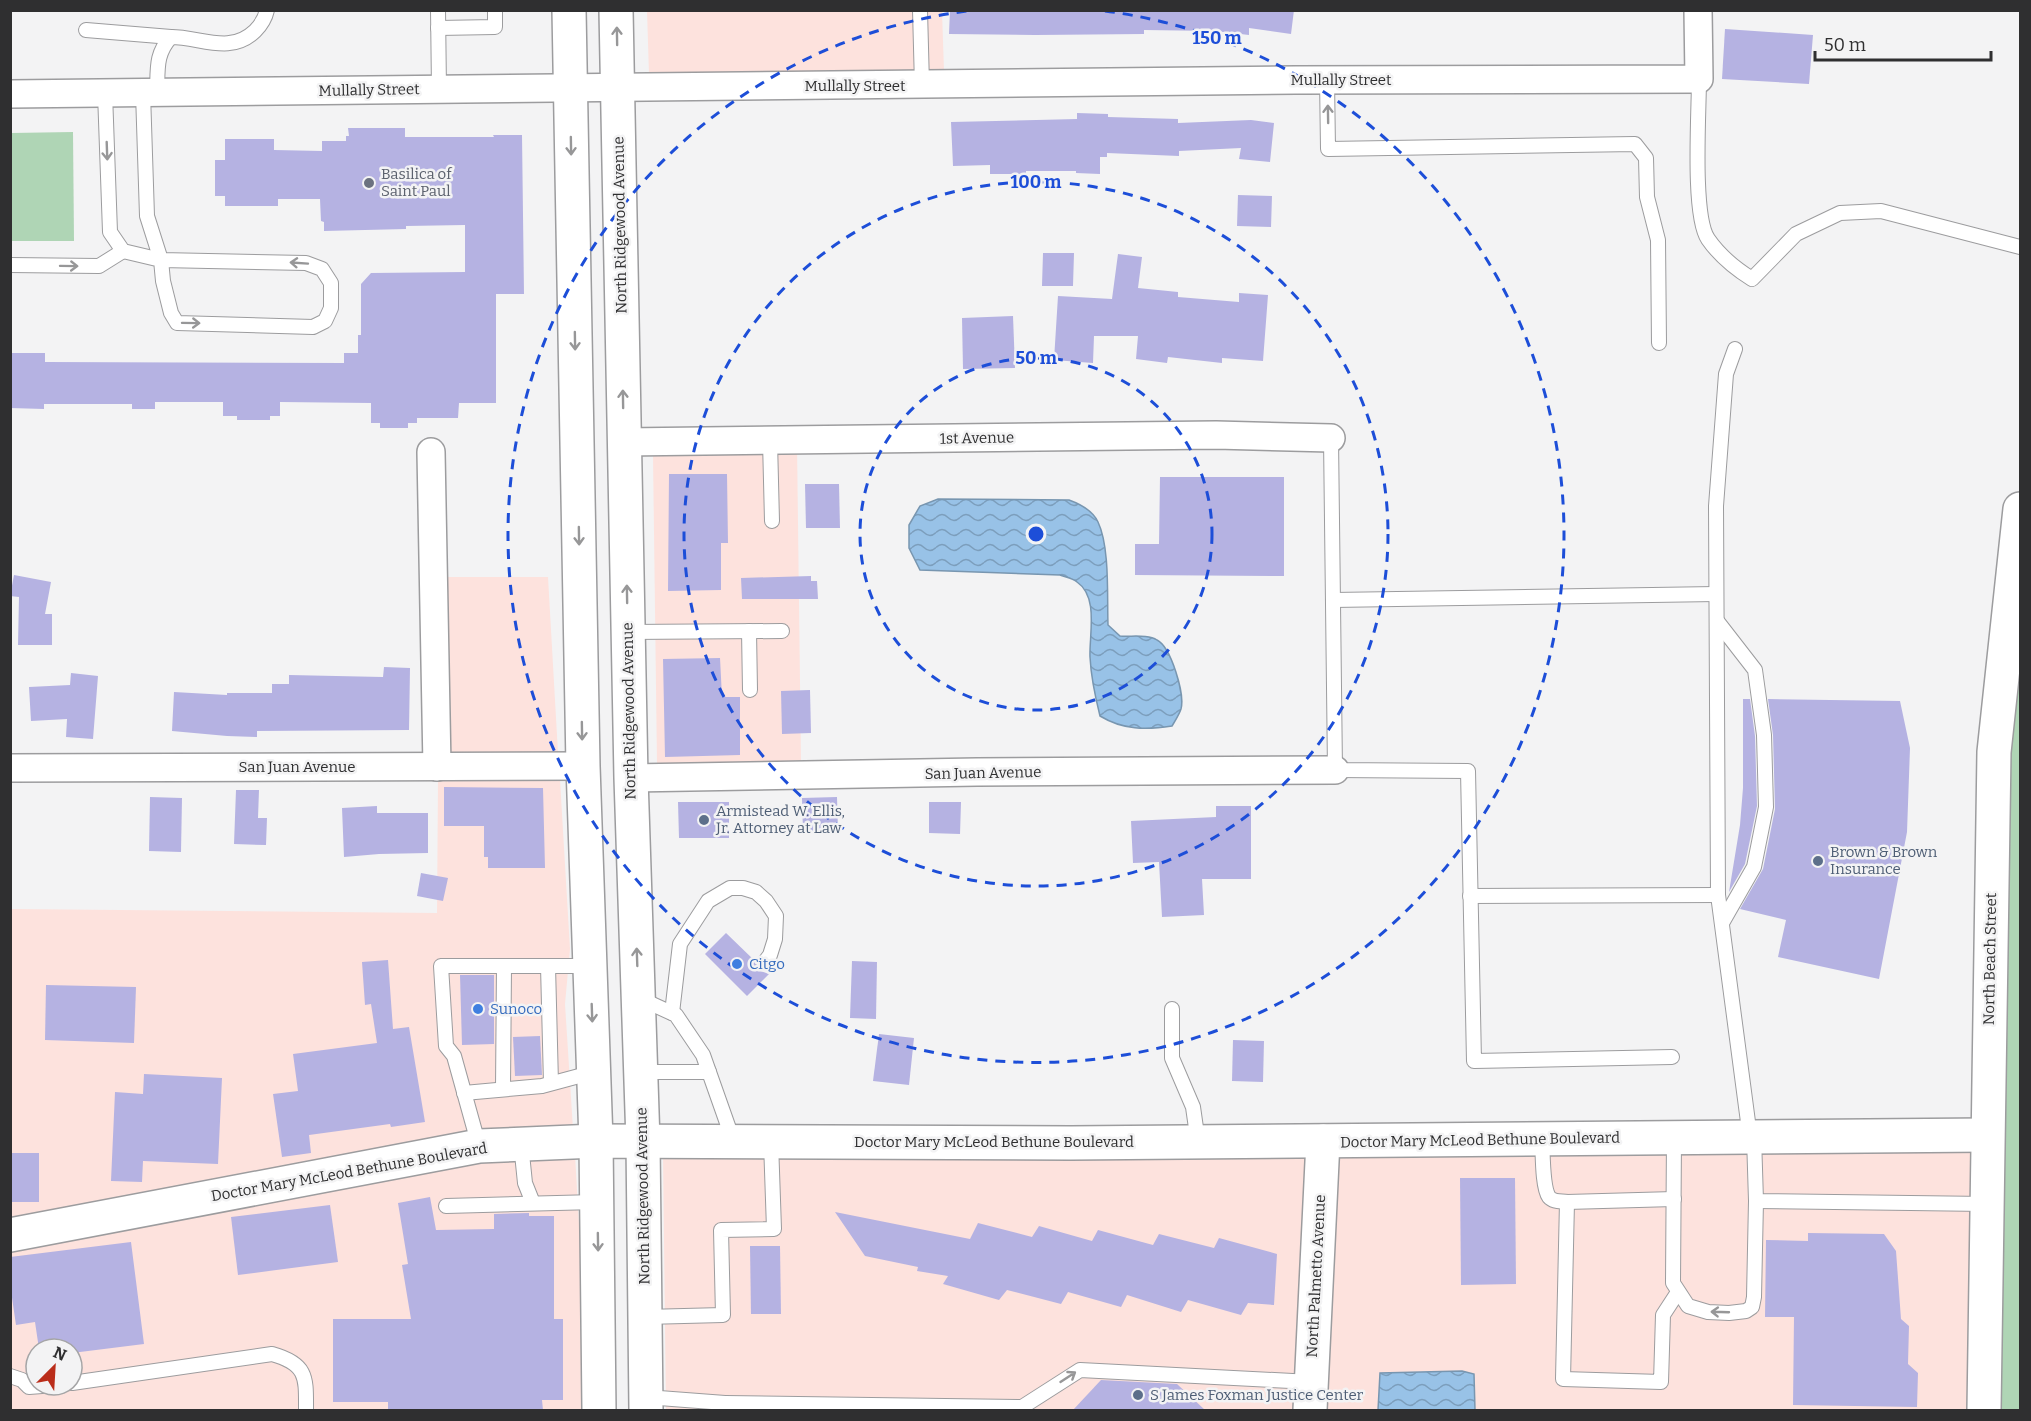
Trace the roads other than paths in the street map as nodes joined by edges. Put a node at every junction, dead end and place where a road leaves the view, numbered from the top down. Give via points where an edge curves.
1 (267, 10) edge
2 (438, 10) edge
3 (495, 10) edge
4 (569, 10) edge
5 (616, 10) edge
6 (920, 10) edge
7 (1698, 10) edge
8 (438, 28) junction
9 (86, 30) dead end
10 (171, 37) junction
11 (1699, 79) junction
12 (1328, 80) junction
13 (922, 85) junction
14 (618, 87) junction
15 (570, 88) junction
16 (439, 89) junction
17 (105, 93) junction
18 (150, 93) junction
19 (10, 94) edge
20 (2020, 247) edge
21 (123, 251) junction
22 (161, 260) junction
23 (10, 265) edge
24 (1659, 343) dead end
25 (1735, 349) dead end
26 (1331, 438) joint
27 (770, 441) junction
28 (624, 442) junction
29 (431, 452) dead end
30 (2020, 509) edge
31 (772, 521) dead end
32 (1716, 594) junction
33 (1333, 600) junction
34 (1717, 621) junction
35 (748, 631) junction
36 (782, 631) dead end
37 (627, 632) junction
38 (750, 690) dead end
39 (583, 766) junction
40 (437, 767) junction
41 (10, 768) edge
42 (1335, 770) junction
43 (630, 778) junction
44 (1718, 895) junction
45 (1470, 896) junction
46 (1722, 922) junction
47 (764, 963) dead end
48 (504, 966) junction
49 (548, 966) junction
50 (590, 966) junction
51 (638, 997) junction
52 (1172, 1010) dead end
53 (672, 1013) junction
54 (1672, 1057) dead end
55 (594, 1072) junction
56 (641, 1072) junction
57 (709, 1072) junction
58 (551, 1083) junction
59 (503, 1089) junction
60 (464, 1093) junction
61 (1987, 1135) junction
62 (1752, 1137) junction
63 (1674, 1138) junction
64 (1542, 1139) junction
65 (1323, 1141) junction
66 (596, 1142) junction
67 (643, 1142) junction
68 (734, 1142) junction
69 (771, 1142) junction
70 (1198, 1142) junction
71 (521, 1144) junction
72 (479, 1146) junction
73 (1674, 1199) junction
74 (1756, 1201) junction
75 (597, 1202) junction
76 (1567, 1202) junction
77 (533, 1203) junction
78 (1986, 1204) junction
79 (446, 1206) dead end
80 (10, 1235) edge
81 (1678, 1292) junction
82 (645, 1317) junction
83 (10, 1376) edge
84 (84, 1381) edge
85 (24, 1382) edge
86 (1310, 1396) edge
87 (646, 1404) edge
88 (725, 1407) edge
89 (306, 1410) edge
90 (599, 1410) edge
91 (1019, 1410) edge
92 (1984, 1410) edge

1 - 10 lane via 259,27 237,43
2 - 8 lane
3 - 8 lane via 495,27
4 - 15 street
14 -> 5 street, North Ridgewood Avenue
6 - 13 lane
7 - 11 street
8 - 16 lane
9 - 10 lane
10 - 18 lane via 162,46
11 - 12 street, Mullally Street
11 - 20 lane via 1698,208 1707,238 1735,268 1752,279 1796,234 1840,213 1881,211
12 - 13 street, Mullally Street
24 -> 12 lane via 1658,240 1647,197 1646,158 1635,144 1328,149
13 - 14 street, Mullally Street
14 - 15 street, Mullally Street
28 -> 14 street, North Ridgewood Avenue
15 - 16 street, Mullally Street
15 -> 39 street
16 - 18 street, Mullally Street
17 - 18 street, Mullally Street
17 - 19 street, Mullally Street
17 -> 21 lane via 110,232
18 - 22 lane via 147,216
21 - 22 lane
23 -> 21 lane via 99,266
22 -> 22 lane via 171,313 177,323 313,327 325,321 331,308 331,282 322,269 306,263
25 - 32 lane via 1726,374 1716,506
26 - 27 street, 1st Avenue via 1216,435
26 - 33 lane
27 - 28 street, 1st Avenue
27 - 31 lane
37 -> 28 street, North Ridgewood Avenue
29 - 40 street
30 - 61 street, North Beach Street via 1994,752
32 - 33 lane
32 - 34 lane
33 - 42 lane
34 - 44 lane
34 - 46 lane via 1755,670 1764,735 1766,807 1754,867
35 - 36 lane
35 - 37 lane
35 - 38 lane
37 - 43 street, North Ridgewood Avenue
39 - 40 street, San Juan Avenue
39 - 50 street
40 - 41 street, San Juan Avenue
42 - 43 street, San Juan Avenue
42 - 45 lane via 1468,771
51 -> 43 street, North Ridgewood Avenue
44 - 45 lane
44 - 46 lane
45 - 54 lane via 1474,1061
46 - 62 lane
47 - 53 lane via 775,939 776,916 756,892 730,888 708,901 680,944
48 - 49 lane
48 - 59 lane
48 - 60 lane via 441,966 446,1046 454,1056
49 - 50 lane
49 - 58 lane
50 -> 55 street
51 - 53 lane
51 - 56 street, North Ridgewood Avenue
52 - 70 lane via 1172,1058 1193,1107
53 - 57 lane via 703,1055
55 - 58 lane
55 - 66 street
56 - 57 lane
56 - 67 street, North Ridgewood Avenue
57 - 68 lane
58 - 59 lane
59 - 60 lane
60 - 72 lane
61 - 62 street, Doctor Mary McLeod Bethune Boulevard
61 - 78 street, North Beach Street
62 - 63 street, Doctor Mary McLeod Bethune Boulevard
62 - 74 lane
63 - 64 street, Doctor Mary McLeod Bethune Boulevard
63 - 73 lane
64 - 65 street, Doctor Mary McLeod Bethune Boulevard
64 - 76 lane via 1549,1197
65 - 70 street, Doctor Mary McLeod Bethune Boulevard
65 - 86 street, North Palmetto Avenue
66 - 67 street, Doctor Mary McLeod Bethune Boulevard
66 - 71 street, Doctor Mary McLeod Bethune Boulevard
66 - 75 street
67 - 68 street, Doctor Mary McLeod Bethune Boulevard
67 - 82 street, North Ridgewood Avenue
68 - 69 street, Doctor Mary McLeod Bethune Boulevard
69 - 70 street, Doctor Mary McLeod Bethune Boulevard
69 - 82 lane via 774,1229 721,1230 723,1315
71 - 72 street, Doctor Mary McLeod Bethune Boulevard
71 - 77 lane via 525,1183
72 - 80 street, Doctor Mary McLeod Bethune Boulevard
73 - 76 lane
73 - 81 lane via 1673,1283
74 - 78 lane
74 -> 81 lane via 1752,1307 1729,1313 1708,1312 1688,1305
75 - 77 lane
75 -> 90 street
76 - 81 lane via 1563,1379 1661,1382 1663,1315
77 - 79 lane
78 - 92 street, North Beach Street
82 - 87 street, North Ridgewood Avenue
83 - 85 lane
84 - 89 lane via 272,1354 298,1365 306,1377
91 -> 86 lane via 1080,1370
87 - 88 lane
88 - 91 lane

